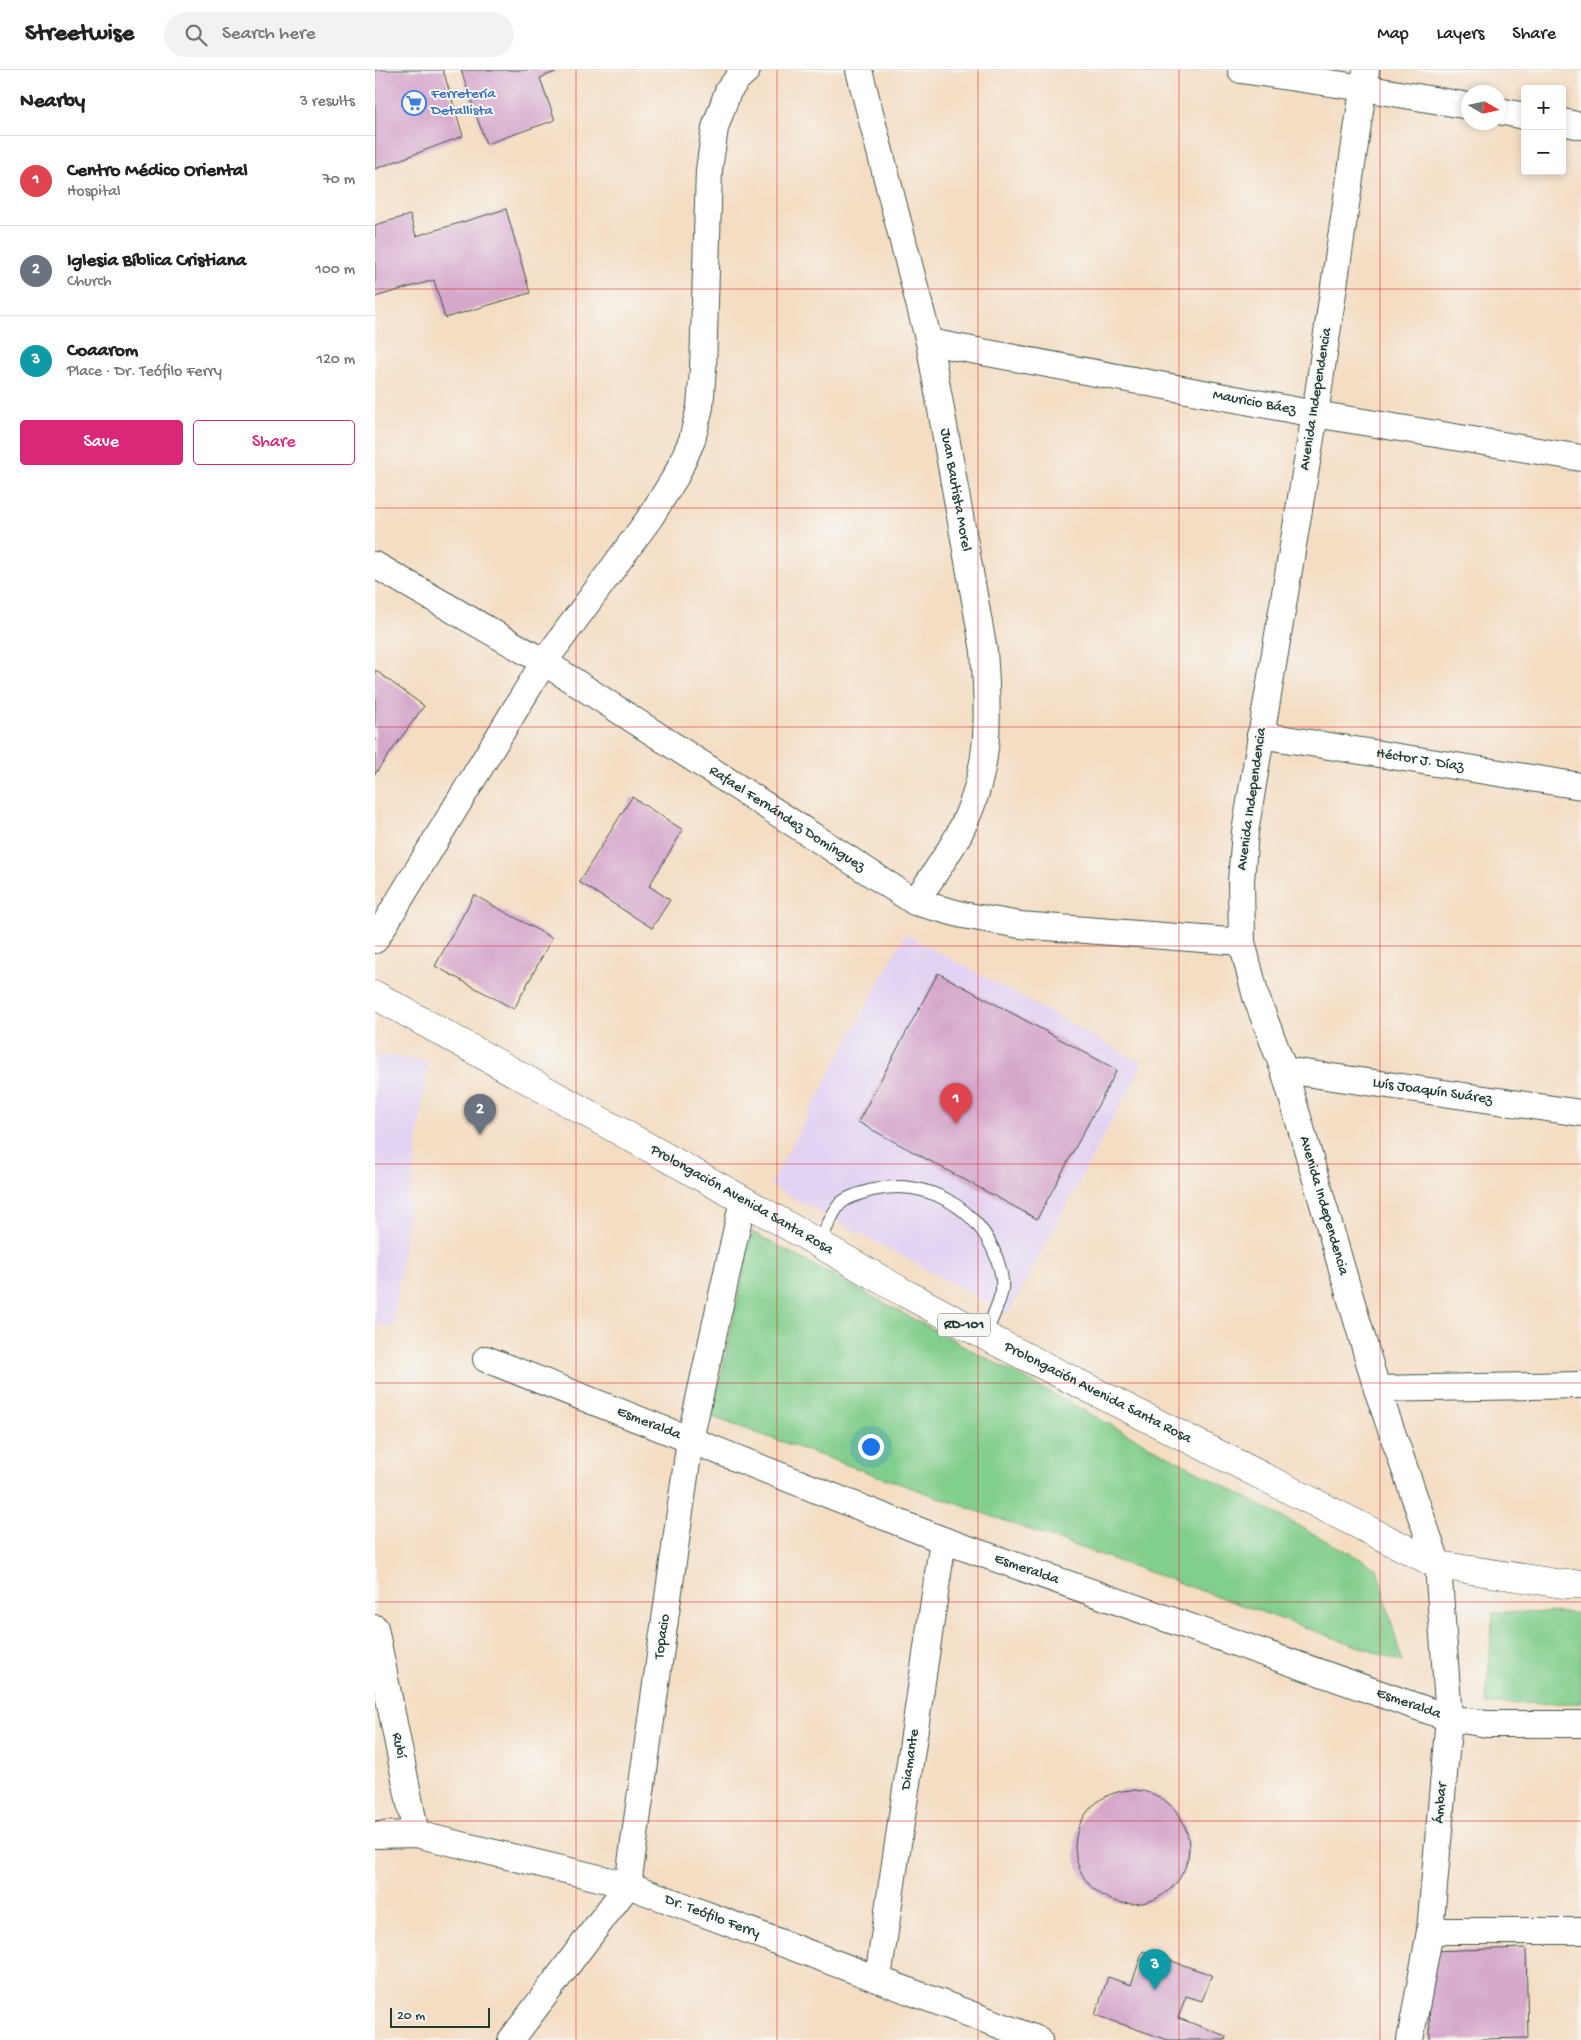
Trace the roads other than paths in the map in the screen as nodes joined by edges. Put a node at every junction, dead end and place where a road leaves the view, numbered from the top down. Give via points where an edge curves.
1 (747, 70) edge
2 (859, 70) edge
3 (1241, 70) edge
4 (1365, 79) edge
5 (1461, 104) edge
6 (1506, 112) edge
7 (1521, 115) edge
8 (1566, 123) edge
9 (1581, 126) edge
10 (929, 342) junction
11 (1315, 414) junction
12 (1581, 458) edge
13 (375, 565) edge
14 (544, 662) junction
15 (1260, 735) junction
16 (1581, 786) edge
17 (915, 902) junction
18 (375, 940) edge
19 (1242, 942) junction
20 (375, 995) edge
21 (1284, 1070) junction
22 (1581, 1113) edge
23 (743, 1200) junction
24 (819, 1244) junction
25 (985, 1336) junction
26 (486, 1359) dead end
27 (1581, 1385) edge
28 (1377, 1389) junction
29 (690, 1440) junction
30 (943, 1540) junction
31 (1438, 1565) junction
32 (1581, 1584) edge
33 (375, 1628) edge
34 (1449, 1718) junction
35 (1581, 1724) edge
36 (416, 1834) junction
37 (375, 1835) edge
38 (628, 1885) junction
39 (1430, 1931) junction
40 (1581, 1931) edge
41 (878, 1978) junction
42 (511, 2040) edge
43 (1039, 2040) edge
44 (1410, 2040) edge

1 - 14 street via 728,91 715,128 709,170 703,369 700,407 692,440 676,476 649,519
2 - 10 street, Juan Bautista Morel
3 - 4 street
4 - 5 street
4 - 11 street, Avenida Independencia
6 - 7 street
8 - 9 street
10 - 11 street, Mauricio Báez
10 - 17 street, Juan Bautista Morel via 984,651 987,734 984,768 974,800 959,834
11 - 12 street, Mauricio Báez
11 - 15 street, Avenida Independencia
13 - 14 street, Rafael Fernández Domínguez
14 - 17 street, Rafael Fernández Domínguez
14 - 18 street
15 - 16 street, Héctor J. Díaz
15 - 19 street, Avenida Independencia via 1244,842
17 - 19 street, Rafael Fernández Domínguez via 1020,925
19 - 21 street, Avenida Independencia via 1256,997
20 - 23 main road, Prolongación Avenida Santa Rosa / RD-101
21 - 22 street, Luís Joaquín Suárez
21 - 28 street, Avenida Independencia
23 - 24 main road, Prolongación Avenida Santa Rosa / RD-101
23 - 29 street, Topacio
24 - 25 main road, Prolongación Avenida Santa Rosa / RD-101
24 - 25 lane via 840,1204 860,1194 882,1188 905,1187 927,1191 948,1200 981,1228 993,1247 999,1267 1002,1289
25 - 31 main road, Prolongación Avenida Santa Rosa / RD-101
26 - 29 street, Esmeralda
27 - 28 street
28 - 31 street, Avenida Independencia
29 - 30 street, Esmeralda
29 - 38 street, Topacio
30 - 34 street, Esmeralda
30 - 41 street, Diamante
31 - 32 main road, Prolongación Avenida Santa Rosa / RD-101
31 - 34 street, Ámbar
33 - 36 street, Rubí
34 - 35 street, Esmeralda via 1487,1724
34 - 39 street, Ámbar
36 - 37 street, Dr. Teófilo Ferry
36 - 38 street, Dr. Teófilo Ferry
38 - 41 street, Dr. Teófilo Ferry
38 - 42 street, Topacio
39 - 40 street
39 - 44 street, Ámbar
41 - 43 street, Dr. Teófilo Ferry

